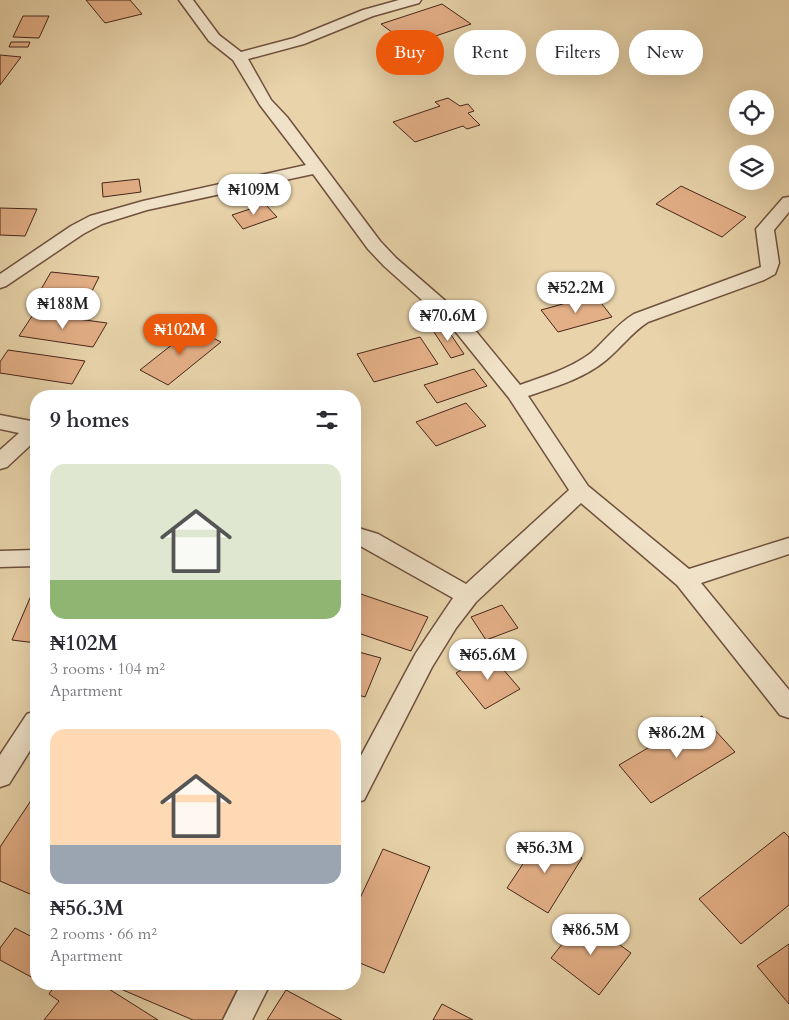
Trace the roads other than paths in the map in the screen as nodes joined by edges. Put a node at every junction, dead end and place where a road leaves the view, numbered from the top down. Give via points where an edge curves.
1 (186, 0) edge
2 (414, 0) edge
3 (239, 57) junction
4 (316, 168) junction
5 (789, 202) edge
6 (0, 282) edge
7 (516, 393) junction
8 (0, 422) edge
9 (30, 428) edge
10 (30, 434) edge
11 (0, 462) edge
12 (581, 491) junction
13 (361, 537) edge
14 (789, 546) edge
15 (30, 558) edge
16 (0, 559) edge
17 (685, 579) junction
18 (468, 596) junction
19 (789, 708) edge
20 (30, 730) edge
21 (0, 776) edge
22 (361, 781) edge
23 (253, 990) edge
24 (237, 1020) edge

1 - 3 street via 214,38
2 - 3 street via 368,13 299,41
3 - 4 street via 265,102
4 - 6 street via 143,206 96,220
4 - 7 street via 374,245 458,322
5 - 7 street via 764,229 770,263 768,270 641,318 629,324 584,367
7 - 12 street
8 - 9 street
10 - 11 street
12 - 17 street
12 - 18 street
13 - 18 street
14 - 17 street
15 - 16 street
17 - 19 street
18 - 22 street via 424,660
20 - 21 street
23 - 24 street

